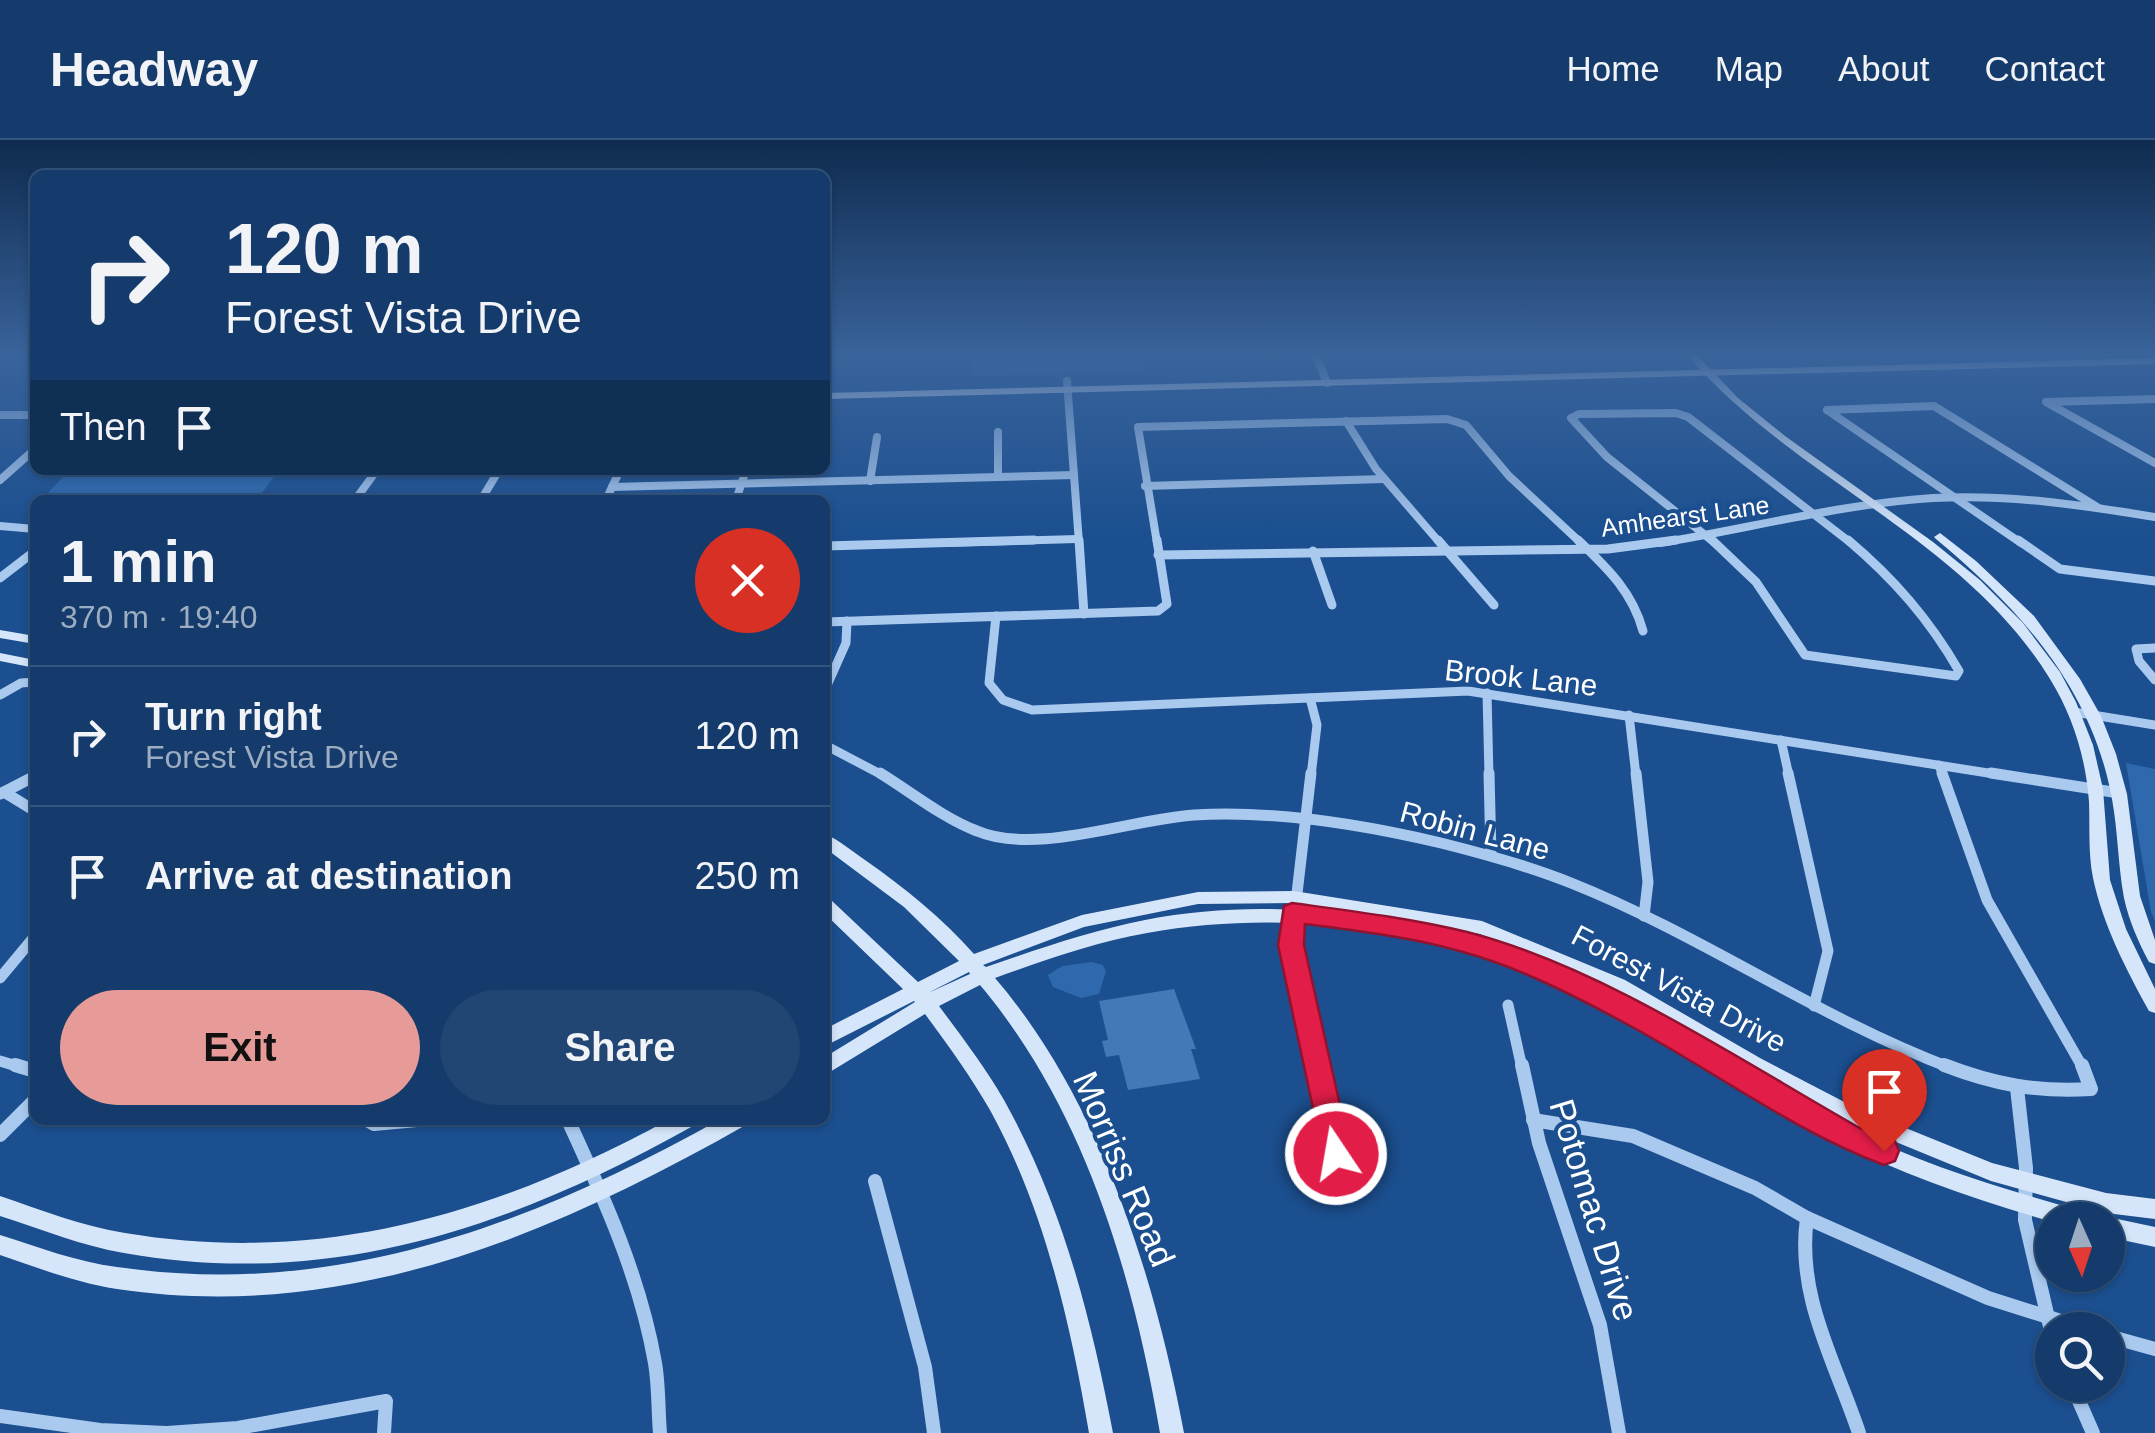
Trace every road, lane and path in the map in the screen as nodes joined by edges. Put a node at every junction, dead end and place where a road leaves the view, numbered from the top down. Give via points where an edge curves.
1 (1069, 416) edge
2 (1572, 416) edge
3 (1686, 416) edge
4 (1758, 416) edge
5 (1837, 416) edge
6 (1951, 416) edge
7 (2071, 416) edge
8 (1346, 421) junction
9 (998, 432) dead end
10 (877, 437) dead end
11 (30, 454) edge
12 (2155, 463) edge
13 (618, 475) edge
14 (744, 475) edge
15 (1074, 475) junction
16 (998, 477) junction
17 (1384, 479) junction
18 (0, 480) edge
19 (870, 481) junction
20 (740, 485) junction
21 (1145, 486) junction
22 (612, 487) junction
23 (608, 495) edge
24 (737, 495) edge
25 (1959, 497) junction
26 (1886, 504) junction
27 (2097, 507) junction
28 (1816, 516) junction
29 (2155, 517) edge
30 (0, 526) edge
31 (30, 529) edge
32 (1709, 538) junction
33 (1077, 539) junction
34 (830, 546) edge
35 (1445, 549) junction
36 (1589, 550) junction
37 (1313, 551) junction
38 (30, 555) edge
39 (1158, 555) junction
40 (0, 578) edge
41 (2155, 581) edge
42 (1332, 605) dead end
43 (1494, 605) dead end
44 (1084, 614) junction
45 (996, 616) junction
46 (846, 621) junction
47 (830, 622) edge
48 (1643, 631) dead end
49 (0, 634) edge
50 (30, 639) edge
51 (2155, 648) edge
52 (0, 657) edge
53 (30, 663) edge
54 (830, 679) edge
55 (2155, 680) edge
56 (30, 682) edge
57 (1487, 693) junction
58 (0, 695) edge
59 (1310, 698) junction
60 (2074, 712) junction
61 (1629, 714) junction
62 (2095, 715) junction
63 (2155, 725) edge
64 (1781, 740) junction
65 (830, 747) edge
66 (1938, 765) junction
67 (30, 779) edge
68 (2095, 788) junction
69 (2, 793) edge
70 (2119, 793) junction
71 (30, 809) edge
72 (1304, 821) junction
73 (830, 843) edge
74 (1491, 855) junction
75 (1293, 905) junction
76 (830, 909) edge
77 (1644, 916) junction
78 (30, 942) edge
79 (2155, 957) edge
80 (976, 970) junction
81 (0, 978) edge
82 (922, 998) junction
83 (1508, 1004) dead end
84 (1814, 1006) junction
85 (2155, 1006) edge
86 (830, 1036) edge
87 (0, 1061) edge
88 (830, 1063) edge
89 (30, 1069) edge
90 (2017, 1088) junction
91 (30, 1105) edge
92 (1533, 1120) junction
93 (570, 1125) edge
94 (677, 1125) edge
95 (728, 1125) edge
96 (0, 1135) edge
97 (592, 1173) junction
98 (2026, 1180) junction
99 (875, 1181) dead end
100 (603, 1194) junction
101 (1326, 1197) dead end
102 (2025, 1204) junction
103 (0, 1206) edge
104 (2035, 1207) edge
105 (2155, 1209) edge
106 (1808, 1218) junction
107 (2125, 1231) edge
108 (2155, 1237) edge
109 (0, 1245) edge
110 (2047, 1312) edge
111 (2035, 1314) edge
112 (2125, 1341) edge
113 (2155, 1350) edge
114 (2079, 1402) edge
115 (0, 1416) edge
116 (167, 1433) edge
117 (384, 1433) edge
118 (660, 1433) edge
119 (934, 1433) edge
120 (1101, 1433) edge
121 (1172, 1433) edge
122 (1619, 1433) edge
123 (1859, 1433) edge
124 (2092, 1433) edge

1 - 15 street
2 - 32 street
3 - 28 street
4 - 26 main road
5 - 25 street
6 - 27 street
7 - 12 street
8 - 17 street
8 - 21 street via 1138,427
8 - 36 street via 1460,421
9 - 16 street
10 - 19 street
11 - 18 street
13 - 22 street
14 - 20 street
15 - 16 street
15 - 33 street
16 - 19 street
17 - 21 street
17 - 35 street
19 - 20 street
20 - 22 street
20 - 24 street
21 - 39 street
22 - 23 street
25 - 26 street, Amhearst Lane
25 - 27 street, Amhearst Lane
25 - 41 street via 2060,569
26 - 28 street, Amhearst Lane
26 - 60 main road via 1995,600 2056,676
26 - 62 main road via 1952,546 2012,600 2064,662
27 - 29 street, Amhearst Lane
28 - 32 street, Amhearst Lane
28 - 32 street via 1912,601 1952,656 1956,676 1805,655 1754,579
30 - 31 street
32 - 36 street, Amhearst Lane
33 - 34 street
33 - 44 street
35 - 36 street, Amhearst Lane
35 - 37 street, Amhearst Lane
35 - 43 street
36 - 48 street via 1632,598
37 - 39 street, Amhearst Lane
37 - 42 street
38 - 40 street
39 - 44 street via 1167,604 1162,609
44 - 45 street
45 - 46 street
45 - 59 street, Brook Lane via 988,682 1018,707
46 - 47 street
46 - 54 street via 846,643
49 - 50 main road
51 - 55 street via 2136,649
52 - 53 main road
56 - 58 street
57 - 59 street, Brook Lane
57 - 61 street, Brook Lane
57 - 74 street
59 - 72 street via 1317,726
60 - 62 street
60 - 68 main road
61 - 64 street, Brook Lane
61 - 77 street via 1648,882
62 - 63 street
62 - 70 main road
64 - 66 street, Brook Lane
64 - 84 street via 1828,951
65 - 72 street, Robin Lane via 997,837 1190,816
66 - 68 street, Brook Lane
66 - 90 street, Robin Lane via 1987,900 2078,1053 2091,1089 2072,1094
67 - 69 street
68 - 70 street, Brook Lane
68 - 85 main road via 2102,880
69 - 71 street
70 - 79 main road via 2130,898
72 - 74 street, Robin Lane
72 - 75 street
73 - 80 main road, Morriss Road via 886,882
74 - 77 street, Robin Lane
75 - 80 main road, Forest Vista Drive via 1198,898 1148,906 1082,922
75 - 98 main road, Forest Vista Drive via 1448,920 1532,946 1619,985 1847,1113
75 - 101 street via 1291,945 1336,1154
75 - 102 main road, Forest Vista Drive via 1468,943 1520,962 1633,1014 1847,1136
76 - 82 main road
77 - 84 street, Robin Lane
78 - 81 street
80 - 82 main road, Forest Vista Drive
80 - 121 main road, Morriss Road via 1055,1081 1095,1164 1142,1297
82 - 86 main road, Forest Vista Drive
82 - 88 main road, Forest Vista Drive
82 - 120 main road via 960,1047 1033,1174 1088,1346
83 - 92 street, Potomac Drive
84 - 90 street, Robin Lane via 1940,1064
87 - 89 street
90 - 98 street
91 - 96 street
92 - 106 street via 1633,1136
92 - 122 street, Potomac Drive via 1600,1325
93 - 97 street
94 - 97 main road
95 - 100 main road
97 - 100 street
97 - 103 main road via 420,1232 278,1252 126,1244
98 - 102 street
98 - 105 main road, Forest Vista Drive
99 - 119 street via 925,1367
100 - 109 main road via 427,1259 259,1284 116,1278
100 - 118 street via 655,1363
102 - 104 main road, Forest Vista Drive
102 - 110 street
106 - 111 street
106 - 123 street via 1803,1279
107 - 108 main road
112 - 113 street
114 - 124 street
115 - 116 street
116 - 117 street via 238,1428 386,1401

